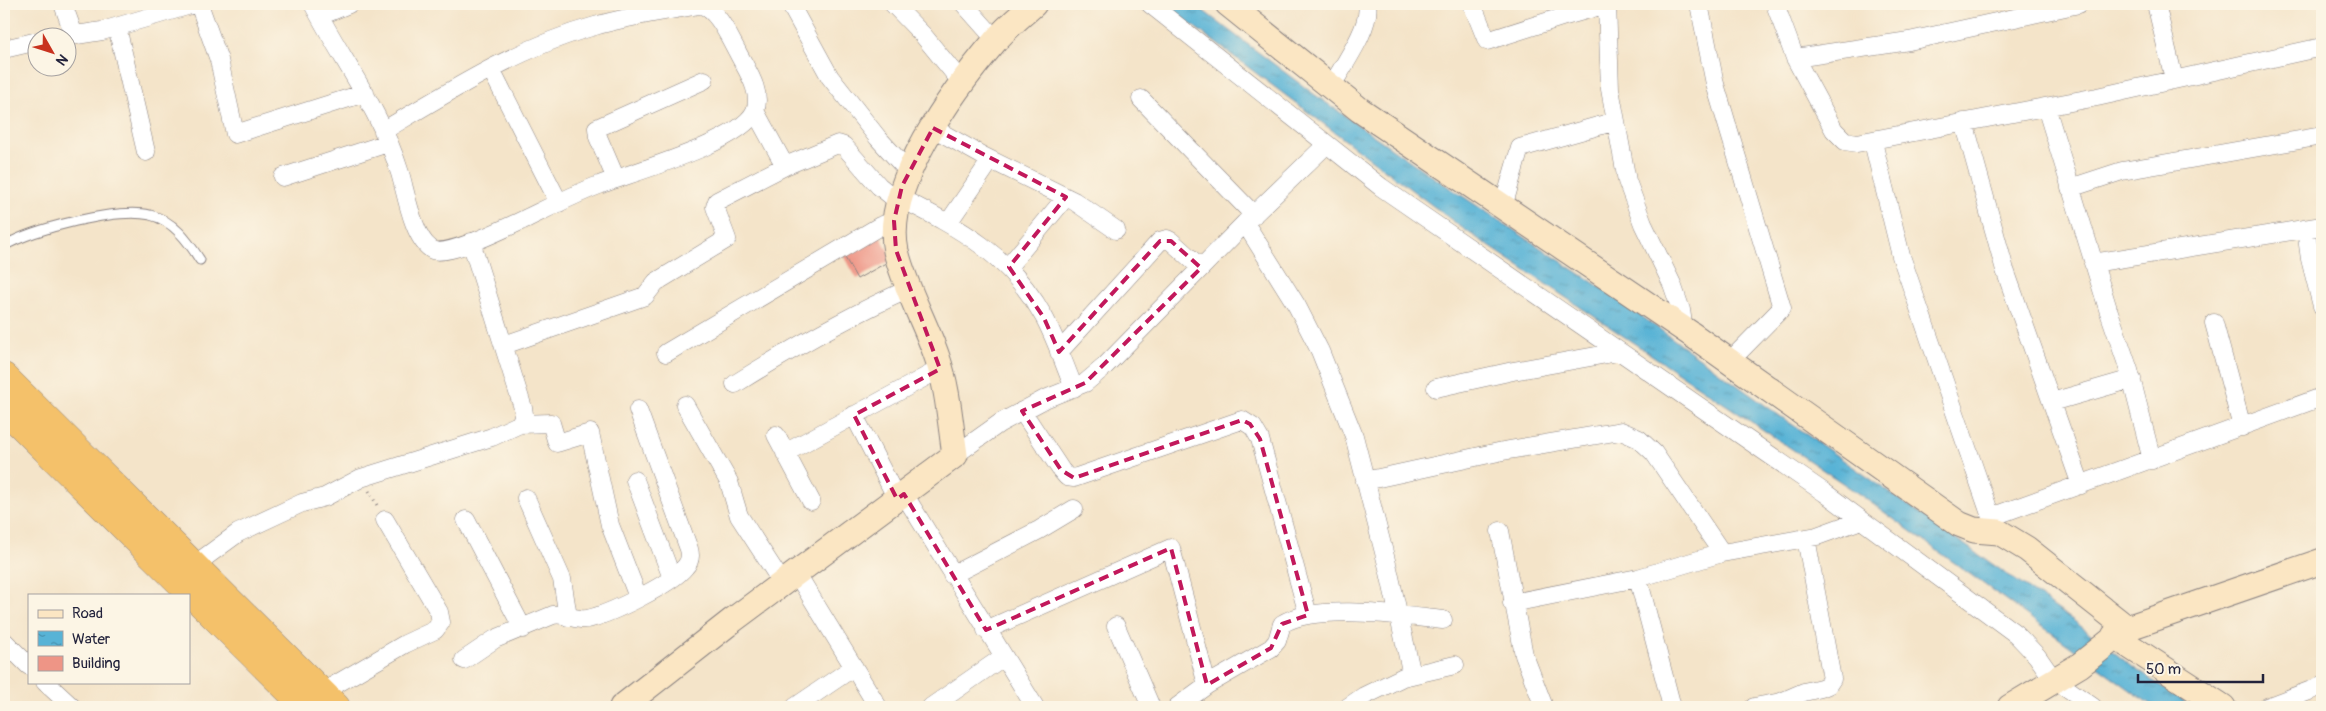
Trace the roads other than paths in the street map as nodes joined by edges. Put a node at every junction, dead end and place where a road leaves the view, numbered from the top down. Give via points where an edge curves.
1 (63, 4) edge
2 (194, 4) edge
3 (199, 4) edge
4 (349, 4) edge
5 (790, 4) edge
6 (893, 4) edge
7 (964, 4) edge
8 (1034, 4) edge
9 (1150, 4) edge
10 (1228, 4) edge
11 (1367, 4) edge
12 (1472, 4) edge
13 (1607, 4) edge
14 (1699, 4) edge
15 (1775, 4) edge
16 (2079, 4) edge
17 (2156, 4) edge
18 (317, 10) edge
19 (1564, 10) edge
20 (117, 26) junction
21 (64, 28) edge
22 (78, 34) edge
23 (996, 40) junction
24 (28, 43) edge
25 (2322, 47) edge
26 (4, 49) edge
27 (1796, 58) junction
28 (491, 69) junction
29 (2174, 79) junction
30 (704, 80) dead end
31 (963, 84) junction
32 (1331, 87) junction
33 (364, 93) junction
34 (1142, 99) dead end
35 (2046, 107) junction
36 (755, 111) junction
37 (1616, 120) junction
38 (1964, 122) junction
39 (933, 128) junction
40 (2322, 136) edge
41 (386, 137) junction
42 (1873, 142) junction
43 (1326, 145) junction
44 (146, 152) dead end
45 (991, 160) junction
46 (785, 166) junction
47 (908, 172) junction
48 (283, 177) dead end
49 (616, 179) junction
50 (2070, 188) junction
51 (1066, 197) junction
52 (559, 203) junction
53 (898, 207) junction
54 (1503, 207) junction
55 (1249, 219) junction
56 (948, 223) junction
57 (2314, 228) edge
58 (1116, 230) dead end
59 (471, 242) junction
60 (4, 246) edge
61 (200, 260) dead end
62 (2093, 263) junction
63 (1008, 267) junction
64 (1201, 268) junction
65 (909, 289) junction
66 (2322, 306) edge
67 (2214, 323) dead end
68 (1684, 330) junction
69 (504, 345) junction
70 (1059, 352) junction
71 (1618, 352) junction
72 (666, 353) dead end
73 (1729, 362) junction
74 (940, 369) junction
75 (4, 377) edge
76 (2132, 379) junction
77 (735, 384) dead end
78 (1074, 388) junction
79 (1436, 388) dead end
80 (2322, 397) edge
81 (2052, 402) junction
82 (685, 405) dead end
83 (4, 408) edge
84 (638, 410) dead end
85 (1022, 411) junction
86 (854, 415) junction
87 (520, 424) junction
88 (2242, 427) junction
89 (776, 435) dead end
90 (785, 453) junction
91 (955, 455) junction
92 (2152, 460) junction
93 (78, 468) junction
94 (635, 480) dead end
95 (1365, 481) junction
96 (2081, 484) junction
97 (901, 497) junction
98 (526, 498) dead end
99 (811, 501) dead end
100 (1074, 509) dead end
101 (385, 520) road end
102 (466, 520) dead end
103 (1862, 520) junction
104 (1990, 524) junction
105 (1500, 531) dead end
106 (1806, 538) junction
107 (1722, 553) junction
108 (2322, 561) edge
109 (193, 566) junction
110 (952, 575) junction
111 (672, 578) junction
112 (1638, 578) junction
113 (790, 579) junction
114 (638, 597) junction
115 (1512, 603) junction
116 (1308, 615) junction
117 (568, 616) junction
118 (1398, 616) junction
119 (1443, 620) dead end
120 (1116, 626) dead end
121 (523, 629) junction
122 (986, 630) junction
123 (2116, 635) junction
124 (4, 641) edge
125 (1003, 657) junction
126 (464, 660) dead end
127 (28, 665) edge
128 (1456, 665) dead end
129 (854, 667) junction
130 (1412, 675) junction
131 (2053, 679) junction
132 (47, 684) edge
133 (1207, 685) junction
134 (2322, 686) edge
135 (321, 703) edge
136 (631, 705) edge
137 (72, 707) edge
138 (795, 707) edge
139 (878, 707) edge
140 (931, 707) edge
141 (1035, 707) edge
142 (1151, 707) edge
143 (1177, 707) edge
144 (1348, 707) edge
145 (1544, 707) edge
146 (1672, 707) edge
147 (1754, 707) edge
148 (2010, 707) edge
149 (2093, 707) edge
150 (2223, 707) edge
151 (2267, 707) edge

1 - 21 street
2 - 20 street
3 - 33 street via 219,60 235,134
4 - 18 street
5 - 47 street via 830,77
6 - 31 street
7 - 23 street
8 - 23 street
9 - 43 street
10 - 32 street
11 - 32 street via 1363,27
12 - 19 street via 1487,41
13 - 19 street
13 - 37 street via 1610,89
14 - 73 street via 1715,84 1782,308
15 - 27 street
16 - 27 street via 1909,41
17 - 29 street
18 - 33 street
20 - 22 street
20 - 44 street
23 - 31 street
24 - 26 street
25 - 29 street
27 - 42 street via 1839,137 1851,142
28 - 36 street via 549,42 594,26 700,5 712,12 729,36 754,84
28 - 41 street
28 - 52 street
29 - 35 street
30 - 49 street via 597,128
31 - 39 street
32 - 54 street
33 - 41 street
34 - 55 street
35 - 38 street
35 - 50 street
36 - 46 street
36 - 49 street via 732,132 707,145
37 - 54 street via 1520,148
37 - 68 street via 1626,181 1672,284
38 - 42 street
38 - 81 street via 2005,270
39 - 45 street
39 - 47 street
40 - 50 street via 2131,170
41 - 48 street
41 - 59 street via 420,235 430,249 437,252
42 - 104 street via 1901,256
43 - 55 street
43 - 71 street
45 - 51 street
45 - 56 street
46 - 53 street via 838,144 844,146
46 - 69 street via 717,201 715,207 727,239 656,282 645,296
47 - 53 street
49 - 52 street
50 - 62 street
51 - 58 street
51 - 63 street
52 - 59 street
53 - 56 street
53 - 65 street via 896,250
53 - 72 street via 880,226
54 - 68 street
55 - 64 street
55 - 95 street via 1320,352 1354,436
56 - 63 street via 977,240
57 - 62 street
57 - 66 street via 2310,259
59 - 69 street
60 - 61 lane via 48,227 132,213 150,215 172,226
62 - 76 street
63 - 70 street via 1028,291
64 - 70 street via 1171,240 1160,241
64 - 78 street via 1104,367
65 - 74 street
65 - 77 street via 869,307
67 - 88 street
68 - 73 street
69 - 87 street via 523,408
70 - 78 street
71 - 79 street
71 - 103 street
73 - 104 street via 1959,524 1974,530
74 - 86 street
74 - 91 street
75 - 93 highway
76 - 81 street
76 - 92 street
78 - 85 street
80 - 88 street
81 - 96 street
82 - 113 street via 729,482 745,527
83 - 93 highway
84 - 111 street via 690,554 686,566
85 - 91 street
85 - 116 street via 1061,470 1067,477 1074,478 1242,420 1250,424 1260,439
86 - 90 street
86 - 97 street
87 - 109 street via 361,478 325,497 302,503 238,533
87 - 114 street via 551,423 558,443 590,432 610,525
88 - 92 street
89 - 90 street
90 - 99 street
91 - 97 street
92 - 96 street
93 - 109 highway
93 - 135 highway
94 - 111 street
95 - 107 street via 1503,451 1621,431 1639,438 1654,453
95 - 118 street
96 - 104 street
97 - 110 street
97 - 113 street
98 - 117 street via 562,579
100 - 110 street
101 - 135 street via 439,612 441,622 435,630 371,662
102 - 121 street
103 - 106 street
103 - 131 street via 2016,634
104 - 123 street via 2027,549
105 - 115 street
106 - 107 street
106 - 147 street via 1832,679 1824,687 1781,702
107 - 112 street
108 - 123 street
109 - 135 highway
110 - 122 street
111 - 114 street
112 - 115 street
112 - 146 street
113 - 129 street
113 - 136 street
114 - 117 street via 594,617 579,619
115 - 145 street via 1524,655
116 - 118 street
116 - 133 street via 1291,618 1282,624 1277,641 1271,648
117 - 121 street via 553,615
118 - 119 street
118 - 130 street
120 - 142 street
121 - 126 street via 495,639
122 - 125 street
122 - 133 street via 1171,548
123 - 131 street via 2080,665
123 - 150 street
124 - 127 street
125 - 140 street
125 - 141 street
128 - 130 street
129 - 138 street
129 - 139 street
130 - 144 street via 1364,696
131 - 148 street
131 - 149 street
132 - 137 street
133 - 143 street
134 - 151 street

